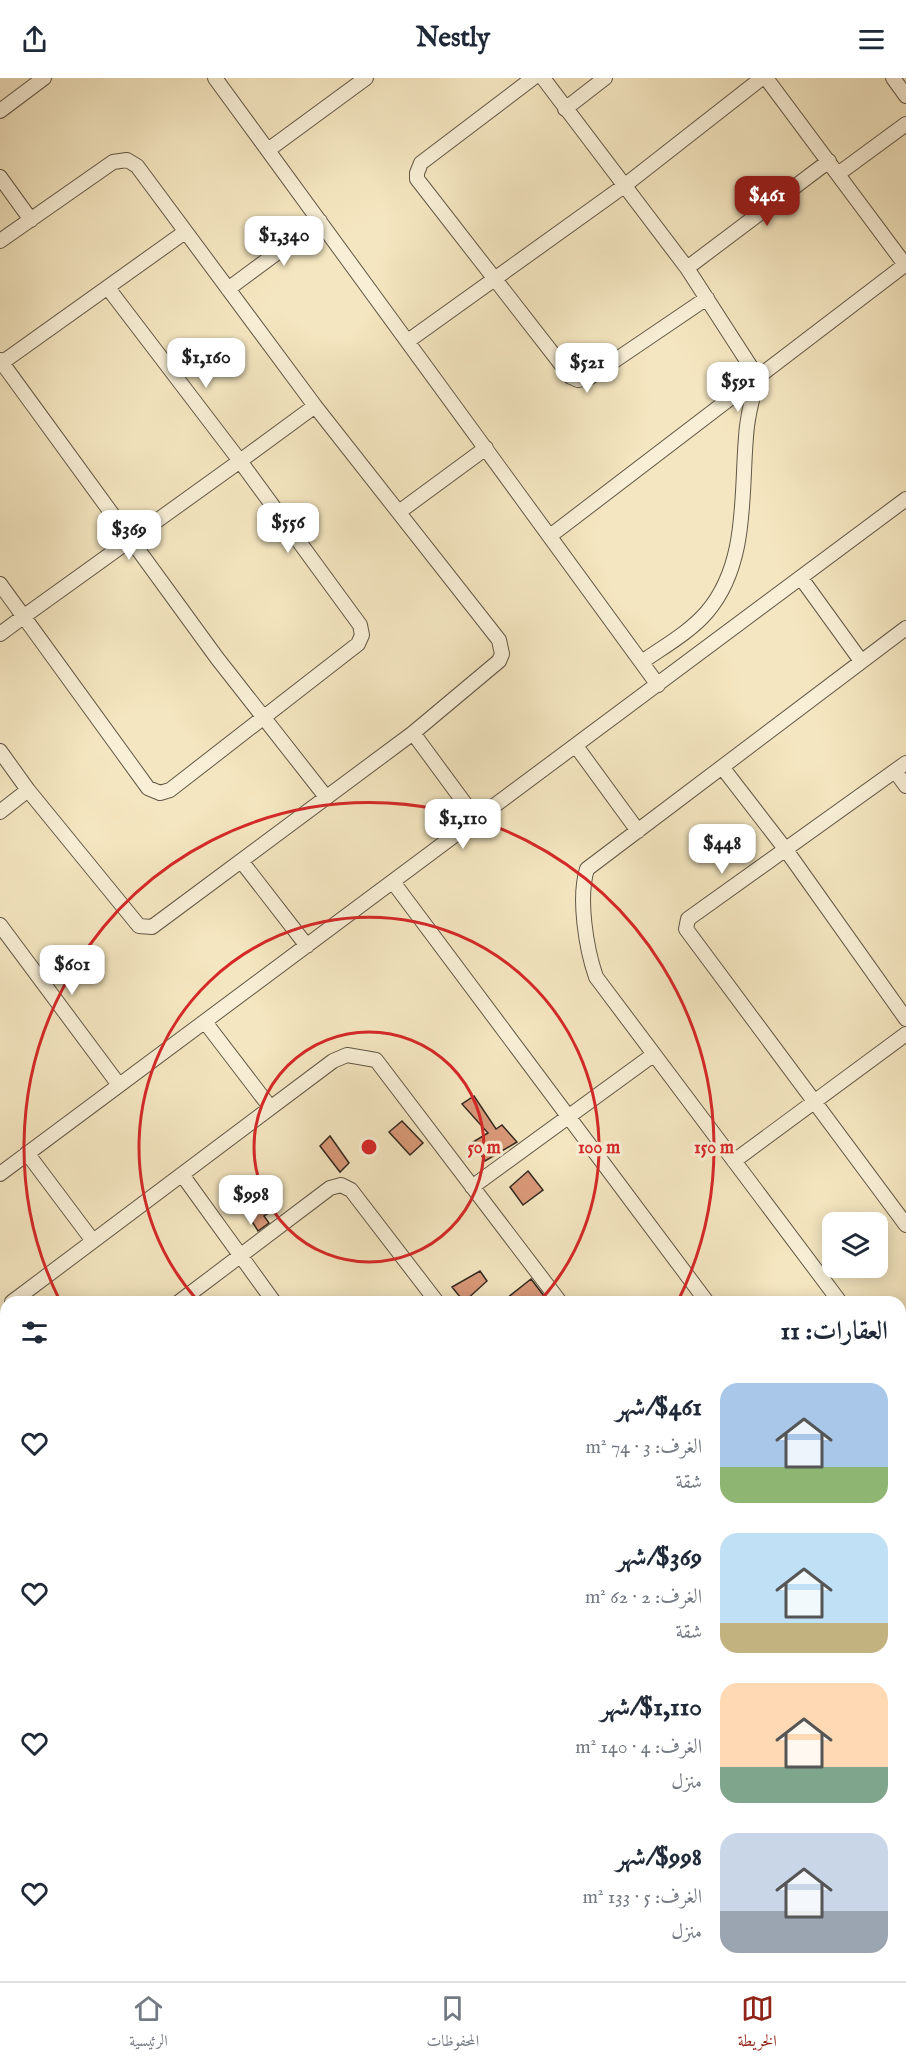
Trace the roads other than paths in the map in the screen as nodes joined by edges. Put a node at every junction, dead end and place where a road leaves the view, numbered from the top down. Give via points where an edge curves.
1 (44, 78) edge
2 (215, 78) edge
3 (366, 78) edge
4 (533, 78) edge
5 (543, 78) edge
6 (605, 78) edge
7 (762, 78) edge
8 (766, 78) edge
9 (892, 78) edge
10 (906, 96) edge
11 (565, 109) junction
12 (0, 111) edge
13 (906, 124) edge
14 (268, 150) junction
15 (829, 161) junction
16 (838, 174) junction
17 (0, 177) edge
18 (624, 186) junction
19 (31, 219) junction
20 (320, 220) junction
21 (185, 232) junction
22 (0, 241) edge
23 (906, 264) edge
24 (687, 268) junction
25 (495, 279) junction
26 (108, 288) junction
27 (228, 289) junction
28 (707, 298) junction
29 (408, 341) junction
30 (1, 362) edge
31 (758, 378) junction
32 (315, 406) junction
33 (486, 448) junction
34 (240, 461) junction
35 (906, 499) edge
36 (399, 512) junction
37 (550, 536) junction
38 (130, 541) junction
39 (801, 578) junction
40 (0, 584) edge
41 (23, 617) junction
42 (906, 628) edge
43 (0, 634) edge
44 (861, 661) junction
45 (642, 662) junction
46 (658, 685) junction
47 (264, 720) junction
48 (413, 733) junction
49 (576, 746) junction
50 (0, 751) edge
51 (722, 767) junction
52 (900, 767) edge
53 (906, 786) edge
54 (28, 790) junction
55 (326, 797) junction
56 (0, 812) edge
57 (477, 820) junction
58 (638, 831) junction
59 (786, 850) junction
60 (242, 862) junction
61 (393, 882) junction
62 (0, 925) edge
63 (307, 946) junction
64 (906, 1019) edge
65 (205, 1022) junction
66 (906, 1034) edge
67 (653, 1055) junction
68 (119, 1085) junction
69 (813, 1102) junction
70 (270, 1107) junction
71 (568, 1115) junction
72 (27, 1154) junction
73 (734, 1161) junction
74 (0, 1174) edge
75 (183, 1176) junction
76 (472, 1187) junction
77 (906, 1225) edge
78 (93, 1240) junction
79 (239, 1255) junction
80 (20, 1296) edge
81 (187, 1296) edge
82 (270, 1296) edge
83 (432, 1296) edge
84 (555, 1296) edge
85 (703, 1296) edge
86 (835, 1296) edge

1 - 12 street
2 - 14 street
3 - 14 street
4 - 25 street via 421,163 417,173 417,179
5 - 11 street
6 - 11 street
7 - 18 street
8 - 15 street
9 - 10 street
11 - 18 street
13 - 16 street
14 - 20 street
15 - 16 street
15 - 24 street
16 - 23 street
17 - 19 street
18 - 24 street
18 - 25 street
19 - 21 street via 112,162 127,160 137,166
19 - 22 street
20 - 27 street
20 - 29 street
21 - 26 street
21 - 27 street
23 - 31 street
24 - 28 street
25 - 28 street via 571,377 578,380 589,378
25 - 29 street
26 - 30 street
26 - 34 street
27 - 32 street
28 - 31 street
29 - 33 street
30 - 38 street
31 - 37 street
31 - 45 street via 746,434 735,556 726,585 706,613
32 - 34 street
32 - 36 street
33 - 36 street
33 - 37 street
34 - 38 street
34 - 47 street via 360,625 362,635 358,644
35 - 39 street
36 - 48 street via 501,646 499,662
37 - 45 street
38 - 41 street
38 - 47 street
39 - 44 street
39 - 46 street
40 - 41 street
41 - 43 street
41 - 47 street via 148,788 160,793 170,790
42 - 44 street
44 - 51 street
45 - 46 street
46 - 49 street
47 - 55 street
48 - 55 street
48 - 57 street
49 - 57 street
49 - 58 street
50 - 54 street
51 - 58 street
51 - 59 street
52 - 53 street
52 - 59 street
54 - 56 street
54 - 60 street via 139,926 152,927
55 - 60 street
57 - 61 street
58 - 67 street via 587,869 582,889 596,977
59 - 64 street
59 - 69 street via 688,919 686,929
60 - 63 street
61 - 63 street
61 - 71 street
62 - 68 street
63 - 65 street
65 - 68 street
65 - 70 street
66 - 69 street
67 - 71 street
67 - 73 street
68 - 72 street
69 - 73 street
69 - 77 street
70 - 75 street
70 - 76 street via 333,1060 347,1055 376,1060
71 - 76 street
71 - 85 street
72 - 74 street
72 - 78 street
73 - 86 street
75 - 78 street
75 - 79 street
76 - 84 street
78 - 80 street
79 - 81 street
79 - 82 street
79 - 83 street via 330,1188 341,1185 351,1190

